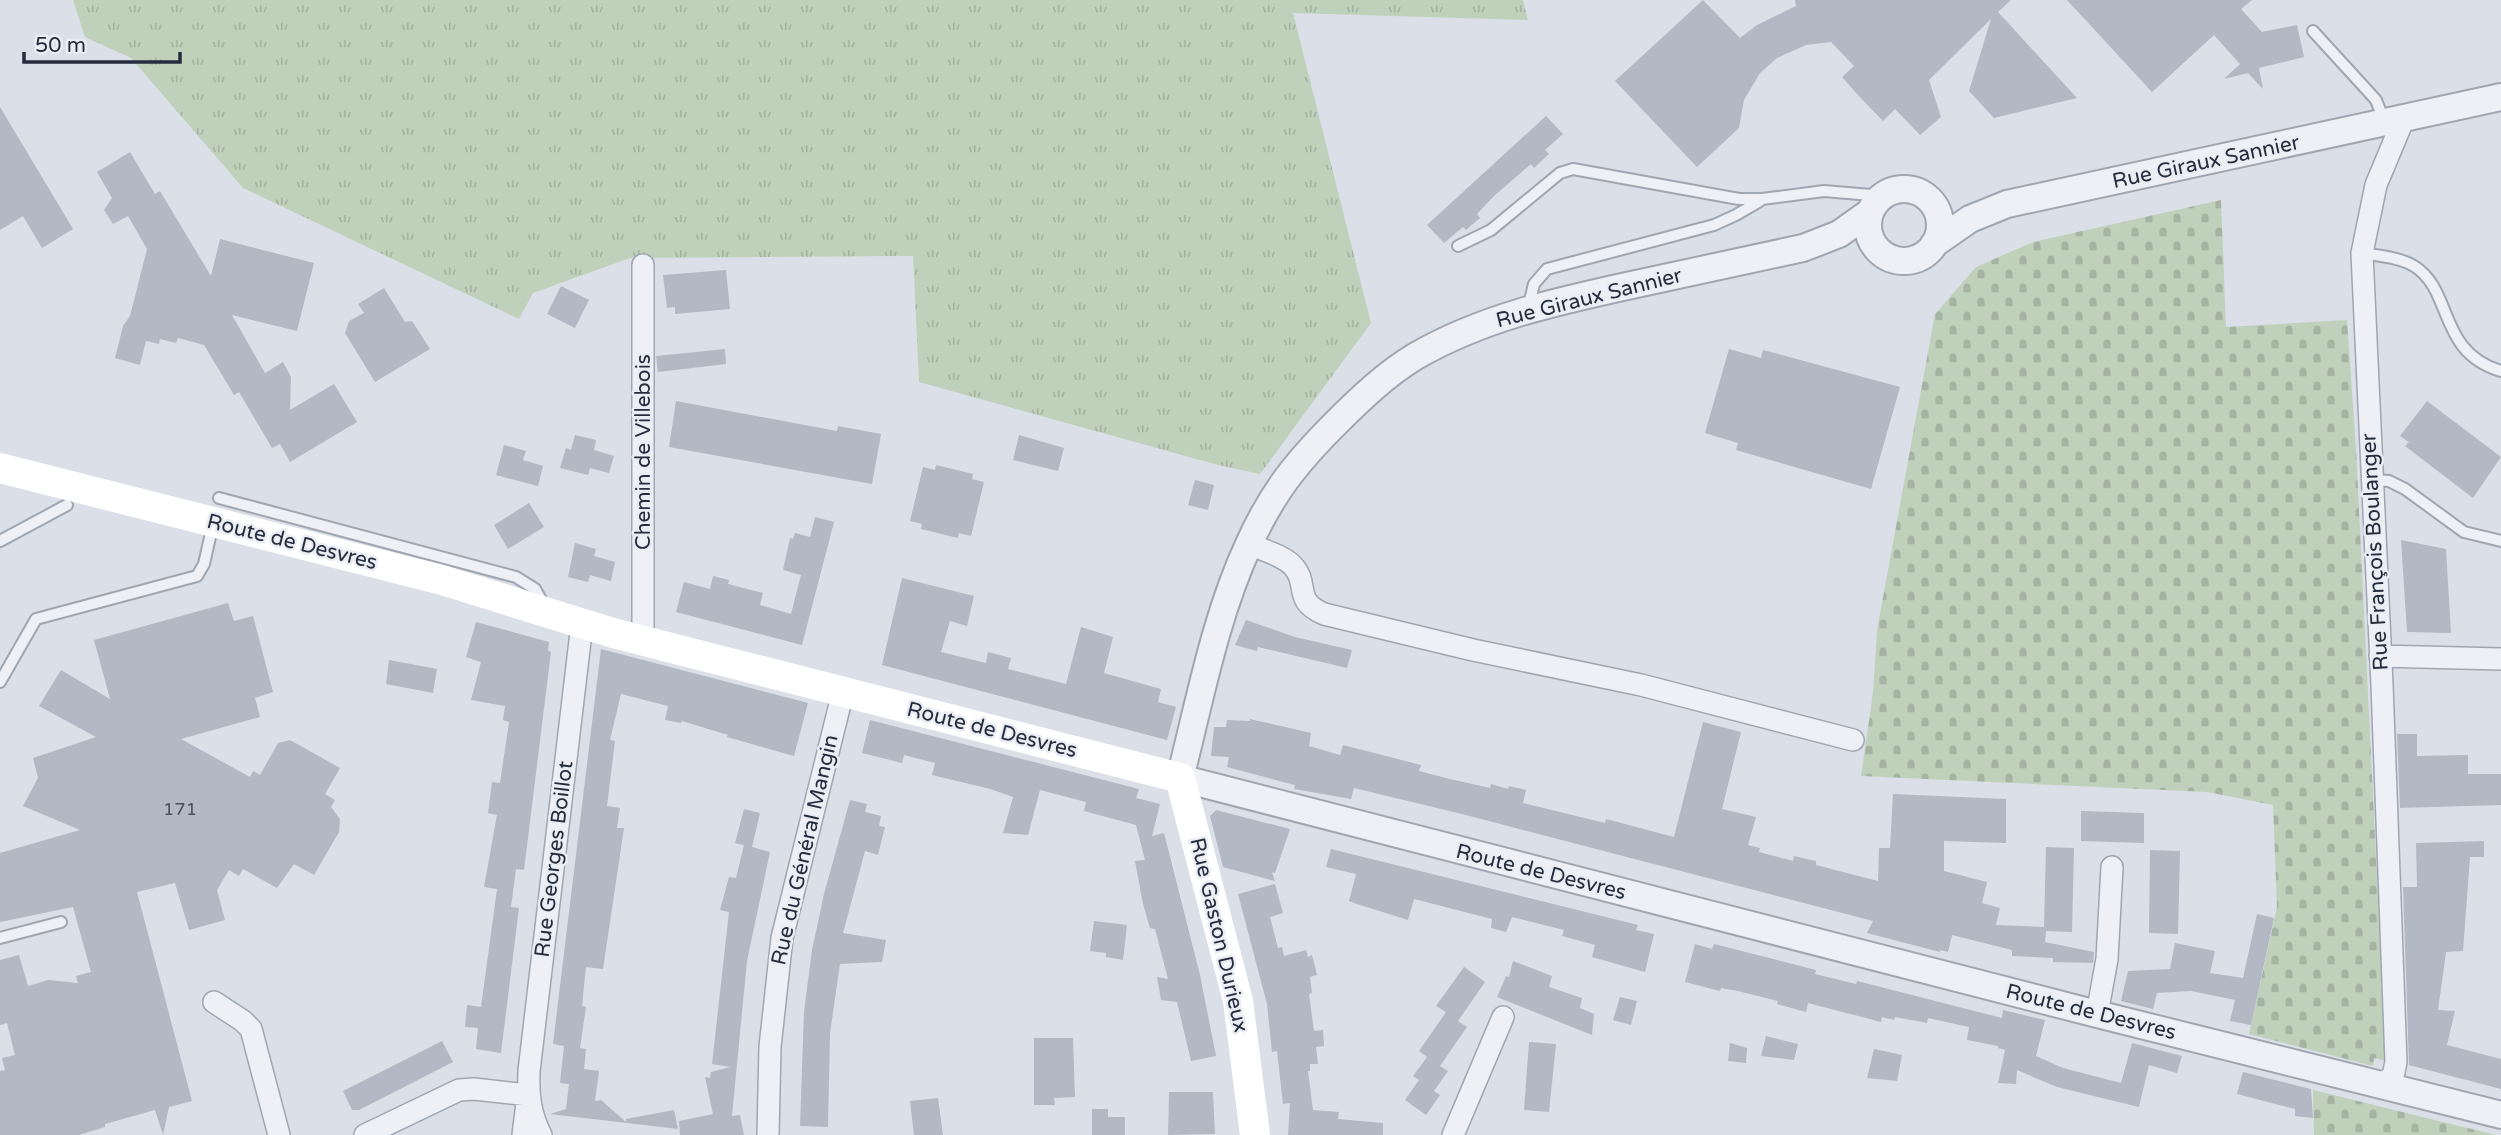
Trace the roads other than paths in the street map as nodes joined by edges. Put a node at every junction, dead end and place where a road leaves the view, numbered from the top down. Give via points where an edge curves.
1 (2313, 32) dead end
2 (2499, 97) edge
3 (2395, 121) junction
4 (1926, 197) junction
5 (1762, 199) junction
6 (1877, 204) junction
7 (2007, 204) junction
8 (1934, 244) junction
9 (1458, 246) dead end
10 (1803, 248) junction
11 (2361, 253) junction
12 (1884, 255) junction
13 (643, 265) dead end
14 (1528, 309) junction
15 (2501, 371) edge
16 (0, 468) edge
17 (42, 478) junction
18 (2372, 480) junction
19 (0, 482) edge
20 (0, 489) edge
21 (67, 505) junction
22 (214, 520) junction
23 (0, 541) edge
24 (2501, 541) edge
25 (1249, 544) junction
26 (582, 624) junction
27 (643, 640) junction
28 (2381, 656) junction
29 (2501, 659) edge
30 (0, 682) edge
31 (842, 692) junction
32 (1853, 740) dead end
33 (1180, 778) junction
34 (2112, 867) dead end
35 (61, 922) dead end
36 (0, 938) edge
37 (214, 1002) dead end
38 (2097, 1014) junction
39 (1503, 1017) dead end
40 (2381, 1085) junction
41 (528, 1094) junction
42 (2501, 1115) edge
43 (279, 1135) edge
44 (365, 1135) edge
45 (523, 1135) edge
46 (541, 1135) edge
47 (768, 1135) edge
48 (1255, 1135) edge
49 (1452, 1135) edge

1 - 3 lane
2 - 3 street
3 - 7 street, Rue Giraux Sannier
3 - 11 street, Rue François Boulanger
4 - 6 street via 1907,189 1895,191
4 - 7 street, Rue Giraux Sannier via 1970,205
4 - 8 street via 1939,219
5 - 6 lane via 1824,191
5 - 9 lane via 1731,198 1573,169 1560,173 1491,230
5 - 14 lane via 1714,225 1547,269 1534,284
6 - 10 street, Rue Giraux Sannier via 1839,234
6 - 12 street via 1868,224 1875,247
7 - 8 street, Rue Giraux Sannier via 1969,219
8 - 12 street via 1912,260
10 - 12 street, Rue Giraux Sannier via 1839,246
10 - 14 street, Rue Giraux Sannier
11 - 15 lane via 2400,260 2420,271 2464,348 2484,365
11 - 18 street, Rue François Boulanger
13 - 27 street, Chemin de Villebois
14 - 25 street, Rue Giraux Sannier via 1426,351 1375,386 1292,469
16 - 17 main road, Route de Desvres
17 - 19 lane
17 - 22 main road, Route de Desvres
18 - 24 lane via 2389,481 2405,489 2464,532
18 - 28 street, Rue François Boulanger
20 - 21 main road, Route de Desvres
21 - 22 main road, Route de Desvres
21 - 23 lane
22 - 26 main road, Route de Desvres via 442,580
22 - 26 main road, Route de Desvres via 393,587
22 - 30 lane via 202,570 192,579 36,620
25 - 32 street via 1289,562 1300,577 1306,602 1324,614 1641,685
25 - 33 street, Rue Giraux Sannier via 1214,643
26 - 27 main road, Route de Desvres
26 - 41 street, Rue Georges Boillot
27 - 31 main road, Route de Desvres
28 - 29 street
28 - 40 street, Rue François Boulanger via 2396,1062 2393,1076
31 - 33 main road, Route de Desvres
31 - 47 street, Rue du Général Mangin via 782,938 769,1055
33 - 38 street, Route de Desvres
33 - 48 main road, Rue Gaston Durieux via 1238,1001
34 - 38 street via 2107,959
35 - 36 lane
37 - 43 street via 251,1029
38 - 40 street, Route de Desvres
39 - 49 street
40 - 42 street, Route de Desvres
41 - 44 street via 459,1090
41 - 45 street, Rue Georges Boillot
41 - 46 street, Rue Georges Boillot

